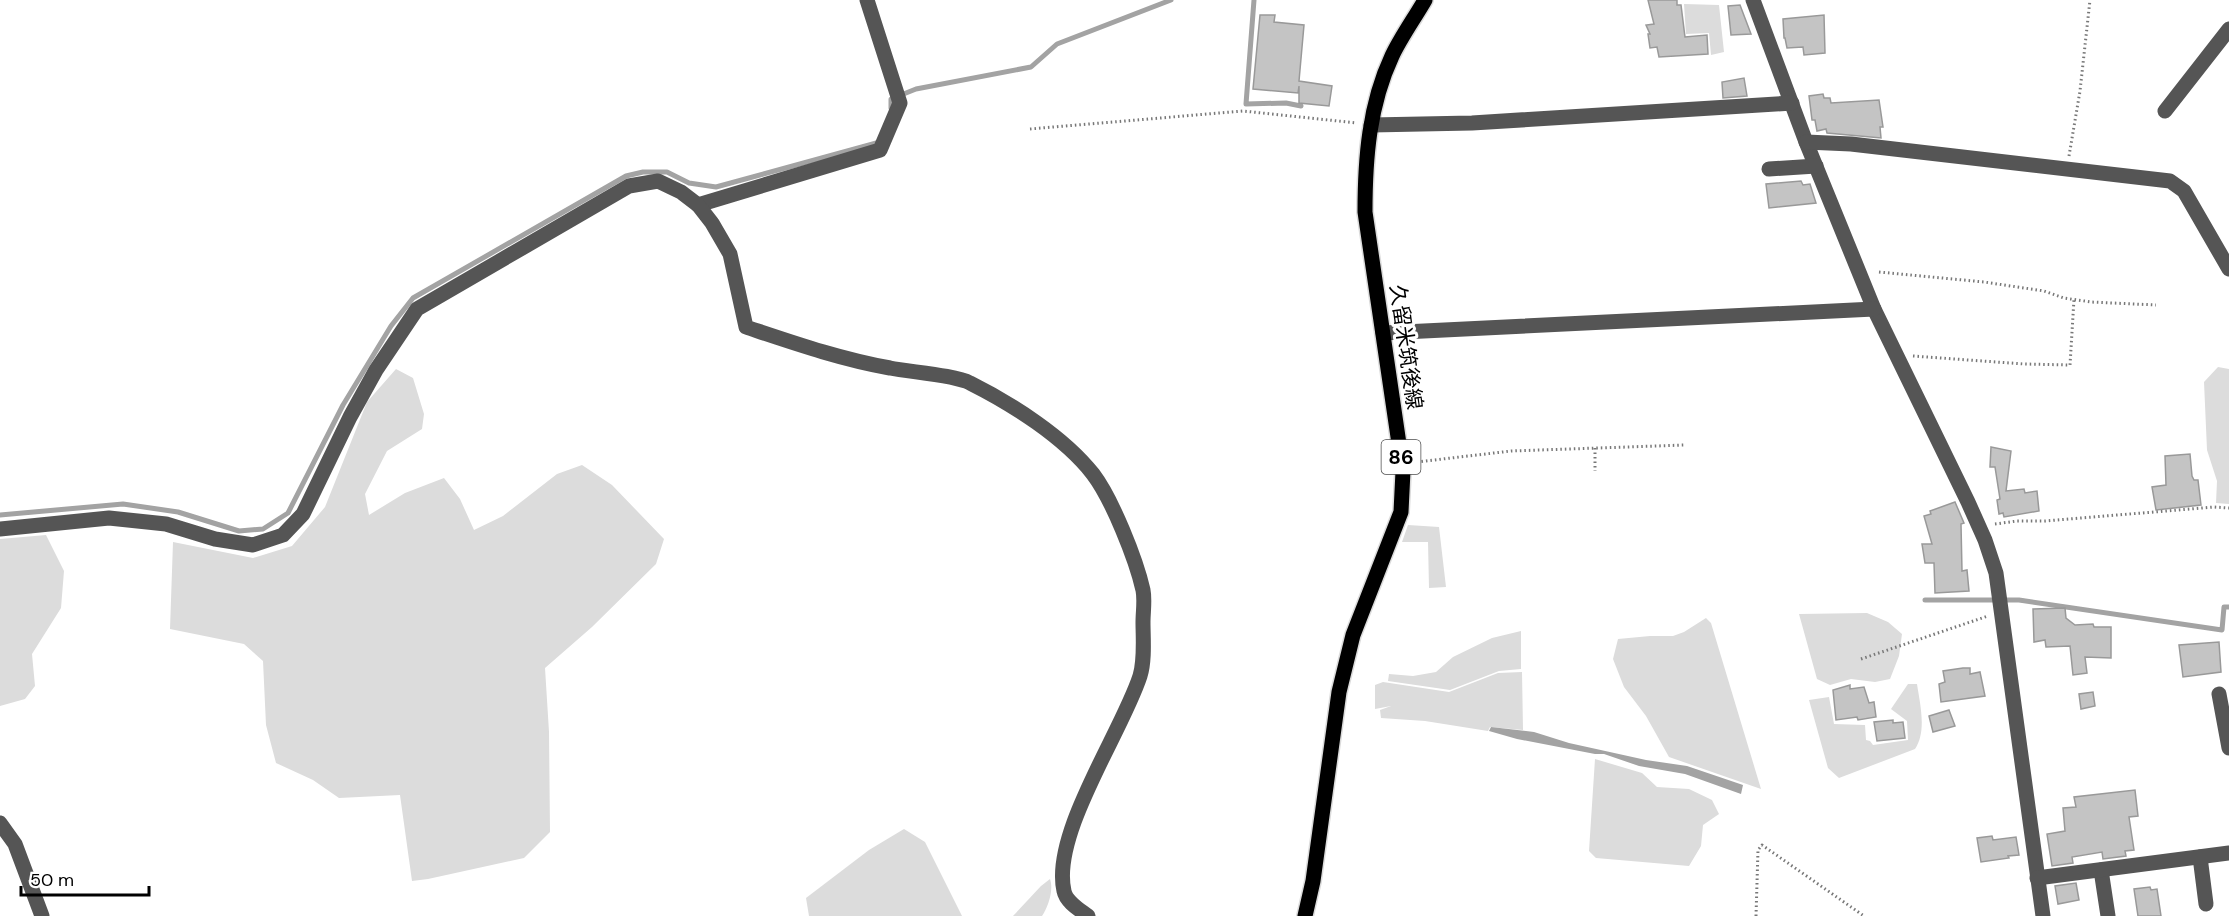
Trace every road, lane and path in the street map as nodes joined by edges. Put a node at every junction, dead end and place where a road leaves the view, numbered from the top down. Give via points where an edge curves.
1 (867, 0) edge
2 (1425, 0) edge
3 (1753, 0) edge
4 (2090, 0) edge
5 (2229, 29) edge
6 (1792, 104) junction
7 (2165, 111) dead end
8 (1371, 125) junction
9 (1030, 129) dead end
10 (1806, 142) junction
11 (1816, 166) junction
12 (1769, 169) dead end
13 (2067, 169) junction
14 (698, 205) junction
15 (2229, 269) edge
16 (1879, 272) dead end
17 (2073, 299) junction
18 (2156, 304) dead end
19 (1874, 309) junction
20 (1383, 333) junction
21 (1896, 354) junction
22 (1685, 444) dead end
23 (1595, 448) junction
24 (1402, 464) junction
25 (1595, 471) dead end
26 (2229, 508) edge
27 (1988, 525) dead end
28 (0, 529) edge
29 (2001, 612) junction
30 (1861, 659) dead end
31 (2219, 694) dead end
32 (2229, 748) edge
33 (0, 823) edge
34 (2229, 853) edge
35 (2200, 857) junction
36 (2101, 870) junction
37 (2037, 878) junction
38 (2206, 904) dead end
39 (42, 916) edge
40 (1088, 916) edge
41 (1305, 916) edge
42 (1756, 916) edge
43 (1864, 916) edge
44 (2043, 916) edge
45 (2108, 916) edge

1 - 14 street via 900,103 880,150
2 - 8 main road, 久留米筑後線 / 86 via 1392,56
3 - 6 street
4 - 13 path
5 - 7 street
6 - 8 street via 1472,123
6 - 10 street
8 - 9 path via 1243,111
8 - 20 main road, 久留米筑後線 / 86 via 1365,212
10 - 11 street
10 - 13 street
11 - 12 street
11 - 19 street
13 - 15 street via 2170,181 2184,191
14 - 28 street via 658,181 629,186 417,309 376,370 303,514 283,535 253,545 215,539 166,524 109,518
14 - 40 street via 730,254 746,327 821,353 967,381 1013,407 1066,447 1094,475 1131,552 1143,592 1143,637 1141,674 1070,832 1062,867 1064,893
16 - 17 path via 2004,285
17 - 18 path
17 - 21 path via 2070,365
19 - 20 street
19 - 21 street
20 - 24 main road, 久留米筑後線 / 86
21 - 29 street via 1985,540 1996,573
22 - 23 path
23 - 24 path via 1511,451
23 - 25 path
24 - 41 main road, 久留米筑後線 / 86 via 1401,512 1353,635 1338,692
26 - 27 path
29 - 30 path
29 - 37 street
31 - 32 street
33 - 39 street via 15,844
34 - 35 street
35 - 36 street
35 - 38 street
36 - 37 street
36 - 45 street
37 - 44 street
42 - 43 path via 1758,850 1762,846

